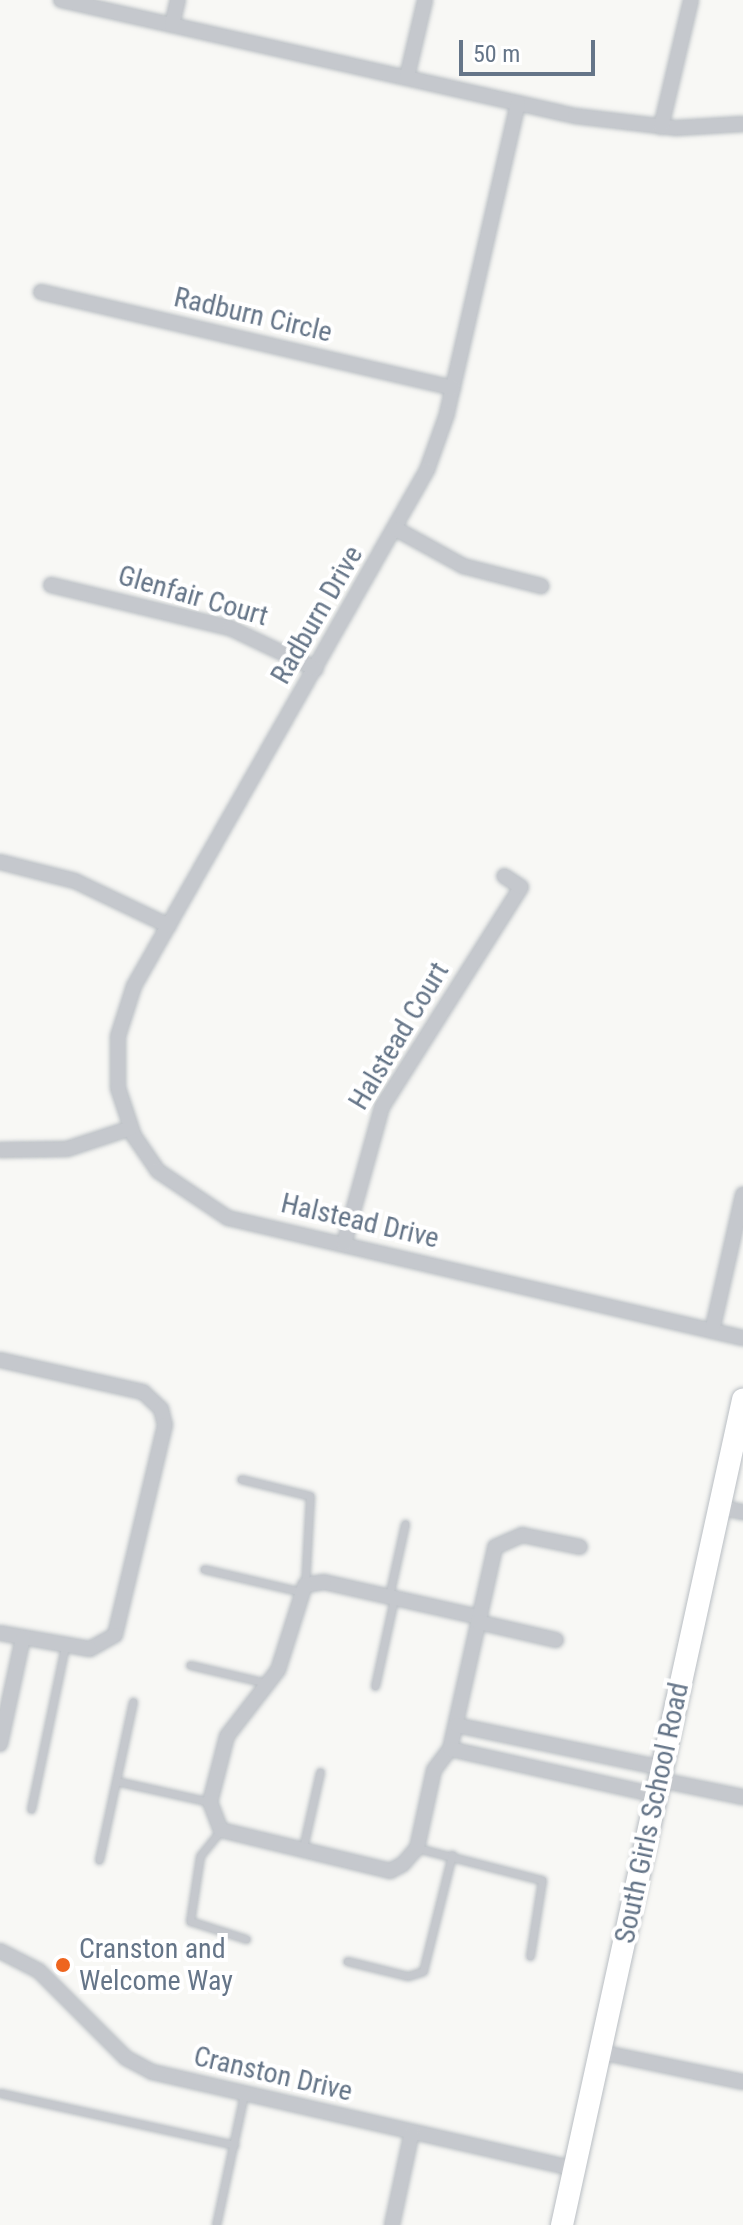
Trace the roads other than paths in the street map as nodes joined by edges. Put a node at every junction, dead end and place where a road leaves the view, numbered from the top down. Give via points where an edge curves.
1 (61, 0) edge
2 (178, 0) edge
3 (425, 0) edge
4 (691, 0) edge
5 (172, 25) junction
6 (407, 77) junction
7 (518, 103) junction
8 (743, 124) edge
9 (661, 127) junction
10 (41, 292) dead end
11 (453, 388) junction
12 (396, 529) junction
13 (51, 585) dead end
14 (541, 586) dead end
15 (316, 669) junction
16 (0, 862) edge
17 (504, 876) dead end
18 (169, 926) junction
19 (131, 1128) junction
20 (0, 1150) edge
21 (743, 1194) edge
22 (344, 1244) junction
23 (712, 1331) junction
24 (743, 1338) edge
25 (0, 1360) edge
26 (743, 1400) edge
27 (241, 1479) dead end
28 (719, 1507) junction
29 (743, 1512) edge
30 (405, 1524) dead end
31 (580, 1547) dead end
32 (204, 1569) dead end
33 (302, 1588) junction
34 (391, 1599) junction
35 (478, 1620) junction
36 (0, 1633) edge
37 (23, 1638) junction
38 (556, 1640) dead end
39 (65, 1646) junction
40 (190, 1665) dead end
41 (267, 1683) junction
42 (375, 1686) dead end
43 (133, 1702) dead end
44 (456, 1725) junction
45 (0, 1744) edge
46 (450, 1749) junction
47 (320, 1772) dead end
48 (116, 1781) junction
49 (659, 1781) junction
50 (743, 1797) edge
51 (210, 1802) junction
52 (31, 1809) dead end
53 (221, 1830) junction
54 (417, 1848) junction
55 (302, 1853) junction
56 (452, 1855) junction
57 (99, 1860) dead end
58 (246, 1939) dead end
59 (0, 1951) edge
60 (530, 1956) dead end
61 (347, 1961) dead end
62 (600, 2052) junction
63 (743, 2082) edge
64 (0, 2093) edge
65 (244, 2093) junction
66 (412, 2132) junction
67 (234, 2145) junction
68 (574, 2169) junction
69 (216, 2225) edge
70 (392, 2225) edge
71 (562, 2225) edge

1 - 5 street
2 - 5 street
3 - 6 street
4 - 9 street
5 - 6 street
6 - 7 street
7 - 9 street
7 - 11 street, Radburn Drive
8 - 9 street
10 - 11 street, Radburn Circle
11 - 12 street, Radburn Drive via 427,470
12 - 14 street via 463,566
12 - 15 street, Radburn Drive
13 - 15 street, Glenfair Court via 230,628
15 - 18 street, Radburn Drive
16 - 18 street via 75,881
17 - 22 street, Halstead Court via 521,887 382,1107
18 - 19 street, Radburn Drive via 131,994 118,1036 118,1088
19 - 20 street via 67,1149
19 - 22 street, Halstead Drive via 158,1171 205,1208
21 - 23 street
22 - 23 street, Halstead Drive
23 - 24 street, Halstead Drive
25 - 39 street via 143,1392 164,1417 121,1625 94,1648
26 - 28 main road, South Girls School Road
27 - 33 lane via 310,1496
28 - 29 street
28 - 49 main road, South Girls School Road
30 - 34 lane
31 - 35 street via 504,1537 495,1547
32 - 33 lane
33 - 34 street via 324,1582
33 - 41 street via 278,1670
34 - 35 street
34 - 42 lane
35 - 38 street
35 - 44 street
36 - 37 street
37 - 39 street
37 - 45 street
39 - 52 lane
40 - 41 lane
41 - 51 street via 232,1720
43 - 48 lane
44 - 46 street
44 - 49 street
46 - 49 street
46 - 54 street via 434,1770
47 - 55 lane
48 - 51 lane
48 - 57 lane
49 - 50 street
49 - 62 main road, South Girls School Road
51 - 53 street
53 - 55 street
53 - 58 lane via 200,1856 190,1921
54 - 55 street via 390,1871
54 - 56 lane
56 - 60 lane via 542,1880
56 - 61 lane via 423,1971 408,1976
59 - 65 street, Cranston Drive via 39,1971 136,2064
62 - 63 street
62 - 68 main road, South Girls School Road
64 - 67 lane
65 - 66 street, Cranston Drive
65 - 67 lane
66 - 68 street, Cranston Drive
66 - 70 street
67 - 69 lane
68 - 71 main road, South Girls School Road

